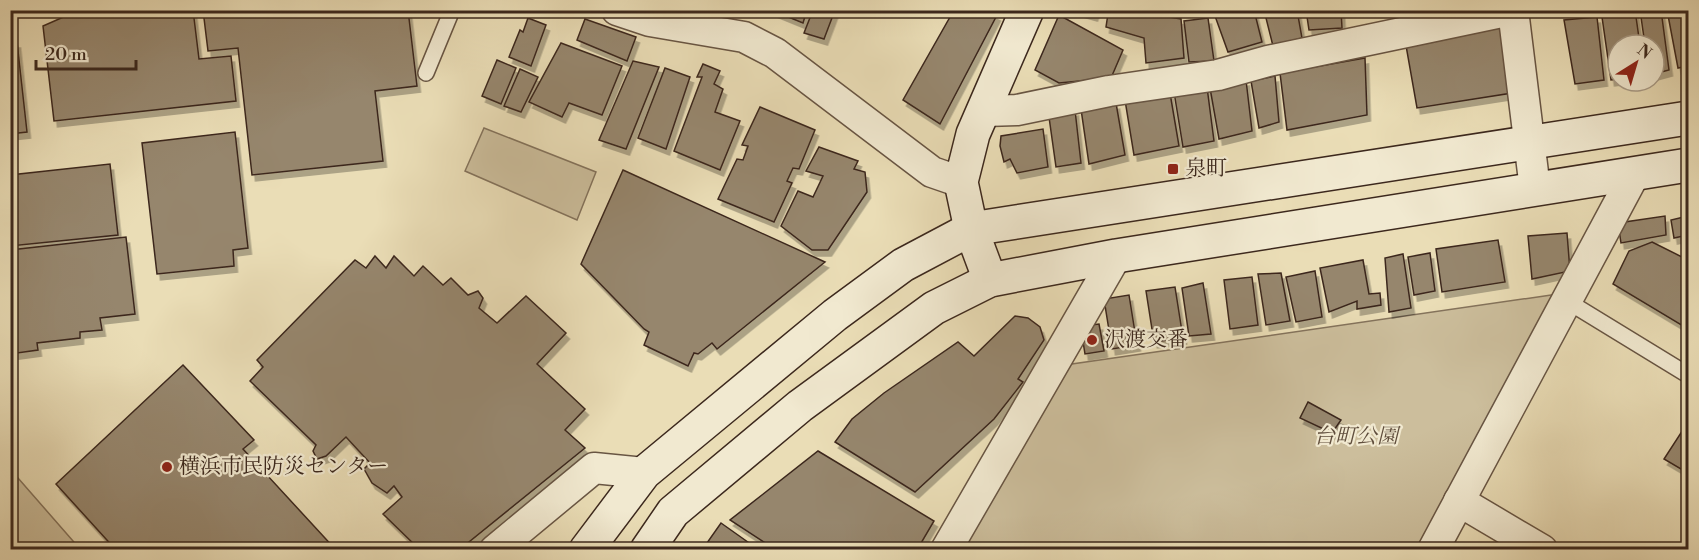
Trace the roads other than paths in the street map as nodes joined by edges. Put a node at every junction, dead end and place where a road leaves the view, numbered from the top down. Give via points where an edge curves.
1 (452, 10) edge
2 (617, 10) edge
3 (1512, 10) edge
4 (1023, 12) edge
5 (426, 73) dead end
6 (985, 111) junction
7 (1689, 118) edge
8 (1529, 143) junction
9 (1689, 165) edge
10 (1635, 173) junction
11 (961, 182) junction
12 (1535, 189) junction
13 (971, 229) junction
14 (1116, 256) junction
15 (990, 280) junction
16 (1567, 301) junction
17 (1689, 375) edge
18 (644, 473) junction
19 (1459, 501) junction
20 (495, 549) edge
21 (586, 549) edge
22 (646, 549) edge
23 (946, 549) edge
24 (1433, 549) edge
25 (1542, 549) edge

1 - 5 lane
2 - 11 street via 650,21 744,37 775,53 932,172
3 - 6 street via 1218,75 1017,110
3 - 8 street
4 - 6 street
6 - 11 street via 973,134
7 - 8 street
8 - 12 street
8 - 13 street
9 - 10 street
10 - 12 street
10 - 16 street
11 - 13 street
12 - 14 street
13 - 15 street
13 - 18 street via 903,265 835,315
14 - 15 street
14 - 23 street
15 - 22 street via 934,308 800,406 673,512
16 - 17 lane
16 - 19 street
18 - 20 street via 594,468
18 - 21 street
19 - 24 street
19 - 25 street

